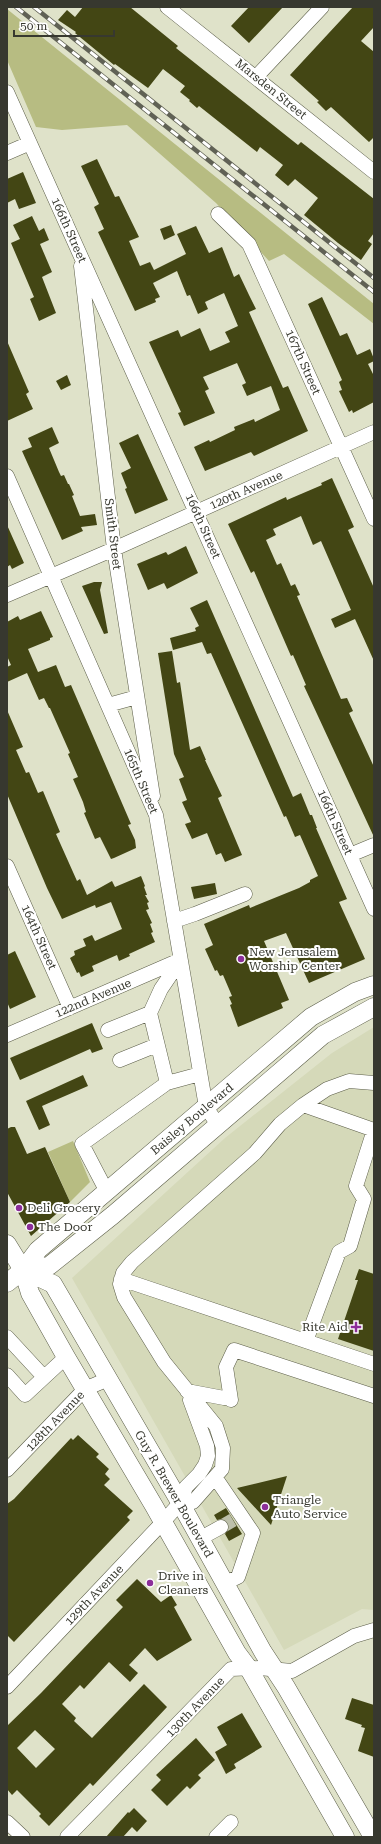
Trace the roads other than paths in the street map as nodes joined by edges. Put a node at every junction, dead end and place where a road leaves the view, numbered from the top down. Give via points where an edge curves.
1 (168, 7) edge
2 (320, 8) edge
3 (256, 77) junction
4 (7, 92) edge
5 (30, 143) junction
6 (7, 153) edge
7 (374, 172) edge
8 (218, 214) dead end
9 (79, 252) junction
10 (374, 432) edge
11 (342, 447) junction
12 (7, 476) edge
13 (197, 512) junction
14 (374, 519) edge
15 (114, 549) junction
16 (51, 575) junction
17 (7, 595) edge
18 (137, 697) junction
19 (108, 705) junction
20 (156, 815) junction
21 (374, 845) edge
22 (350, 855) junction
23 (7, 866) edge
24 (245, 894) dead end
25 (374, 909) edge
26 (174, 921) junction
27 (180, 960) junction
28 (374, 985) edge
29 (374, 1007) edge
30 (70, 1008) junction
31 (150, 1013) junction
32 (108, 1030) dead end
33 (7, 1035) edge
34 (158, 1045) junction
35 (120, 1060) dead end
36 (200, 1074) junction
37 (167, 1083) junction
38 (374, 1083) edge
39 (303, 1105) junction
40 (206, 1107) junction
41 (218, 1125) junction
42 (374, 1130) edge
43 (107, 1192) junction
44 (7, 1244) edge
45 (22, 1270) junction
46 (122, 1279) junction
47 (7, 1283) edge
48 (7, 1337) edge
49 (306, 1341) junction
50 (66, 1357) junction
51 (374, 1364) edge
52 (7, 1375) edge
53 (44, 1377) junction
54 (108, 1379) junction
55 (85, 1390) junction
56 (187, 1391) junction
57 (374, 1396) edge
58 (7, 1470) edge
59 (215, 1477) junction
60 (180, 1503) junction
61 (163, 1522) junction
62 (221, 1527) tunnel mouth
63 (199, 1538) junction
64 (226, 1583) junction
65 (374, 1630) edge
66 (249, 1669) junction
67 (274, 1670) junction
68 (7, 1686) edge
69 (7, 1822) edge
70 (231, 1822) dead end
71 (23, 1837) edge
72 (67, 1837) edge
73 (216, 1837) edge
74 (345, 1837) edge
75 (373, 1837) edge

1 - 3 street, Marsden Street
2 - 3 street
3 - 7 street, Marsden Street
4 - 5 street, 166th Street
5 - 6 street
5 - 9 street, 166th Street
8 - 11 street, 167th Street via 249,244
9 - 13 street, 166th Street
9 - 15 street, Smith Street
10 - 11 street, 120th Avenue
11 - 13 street, 120th Avenue
11 - 14 street, 167th Street
12 - 16 street, 165th Street
13 - 15 street, 120th Avenue
13 - 22 street, 166th Street
15 - 16 street, 120th Avenue
15 - 18 street, Smith Street
16 - 17 street, 120th Avenue
16 - 19 street, 165th Street
18 - 19 street
18 - 20 street, Smith Street
19 - 20 street, 165th Street
20 - 26 street, 165th Street
21 - 22 street
22 - 25 street, 166th Street
23 - 30 street, 164th Street
24 - 26 street
26 - 27 street, 165th Street
27 - 30 street, 122nd Avenue
27 - 31 street via 161,989
27 - 36 street, 165th Street
28 - 40 main road, Baisley Boulevard via 355,992 311,1017
29 - 41 main road, Baisley Boulevard via 323,1035
30 - 33 street, 122nd Avenue
31 - 32 street
31 - 34 street
34 - 35 street
34 - 37 street
36 - 37 street
36 - 40 street, 165th Street
37 - 43 street via 82,1144
38 - 39 street via 349,1081 328,1089
39 - 42 street
39 - 46 street via 280,1124 255,1153 132,1262 123,1273
40 - 41 street
40 - 43 main road, Baisley Boulevard
41 - 45 main road, Baisley Boulevard via 49,1266
42 - 49 street via 356,1186 364,1199 350,1246 339,1252
43 - 45 main road, Baisley Boulevard via 38,1250
44 - 45 main road, Guy R. Brewer Boulevard
45 - 47 main road, Baisley Boulevard
45 - 50 main road, Guy R. Brewer Boulevard via 30,1293
45 - 54 main road, Guy R. Brewer Boulevard via 53,1284
46 - 49 street
46 - 56 street via 120,1284 124,1297 164,1362
48 - 53 street
49 - 51 street
50 - 53 street
50 - 55 main road, Guy R. Brewer Boulevard
52 - 53 street via 25,1396
54 - 55 street, 128th Avenue
54 - 60 main road, Guy R. Brewer Boulevard
55 - 58 street, 128th Avenue
55 - 61 main road, Guy R. Brewer Boulevard
56 - 57 street via 228,1399 226,1367 234,1350
56 - 59 street via 216,1426 223,1448 222,1469
56 - 60 street via 207,1446 208,1456 199,1474 186,1487
59 - 60 street via 193,1502
59 - 64 street via 237,1518 253,1533 238,1577
60 - 61 street, 129th Avenue
60 - 63 main road, Guy R. Brewer Boulevard
61 - 66 main road, Guy R. Brewer Boulevard via 237,1653
61 - 68 street, 129th Avenue
62 - 63 street
63 - 64 main road, Guy R. Brewer Boulevard
64 - 67 main road, Guy R. Brewer Boulevard
65 - 67 street, 130th Avenue via 354,1636 292,1671
66 - 67 street, 130th Avenue
66 - 72 street, 130th Avenue via 231,1669
66 - 74 main road, Guy R. Brewer Boulevard
67 - 75 main road, Guy R. Brewer Boulevard
69 - 71 street
70 - 73 street

